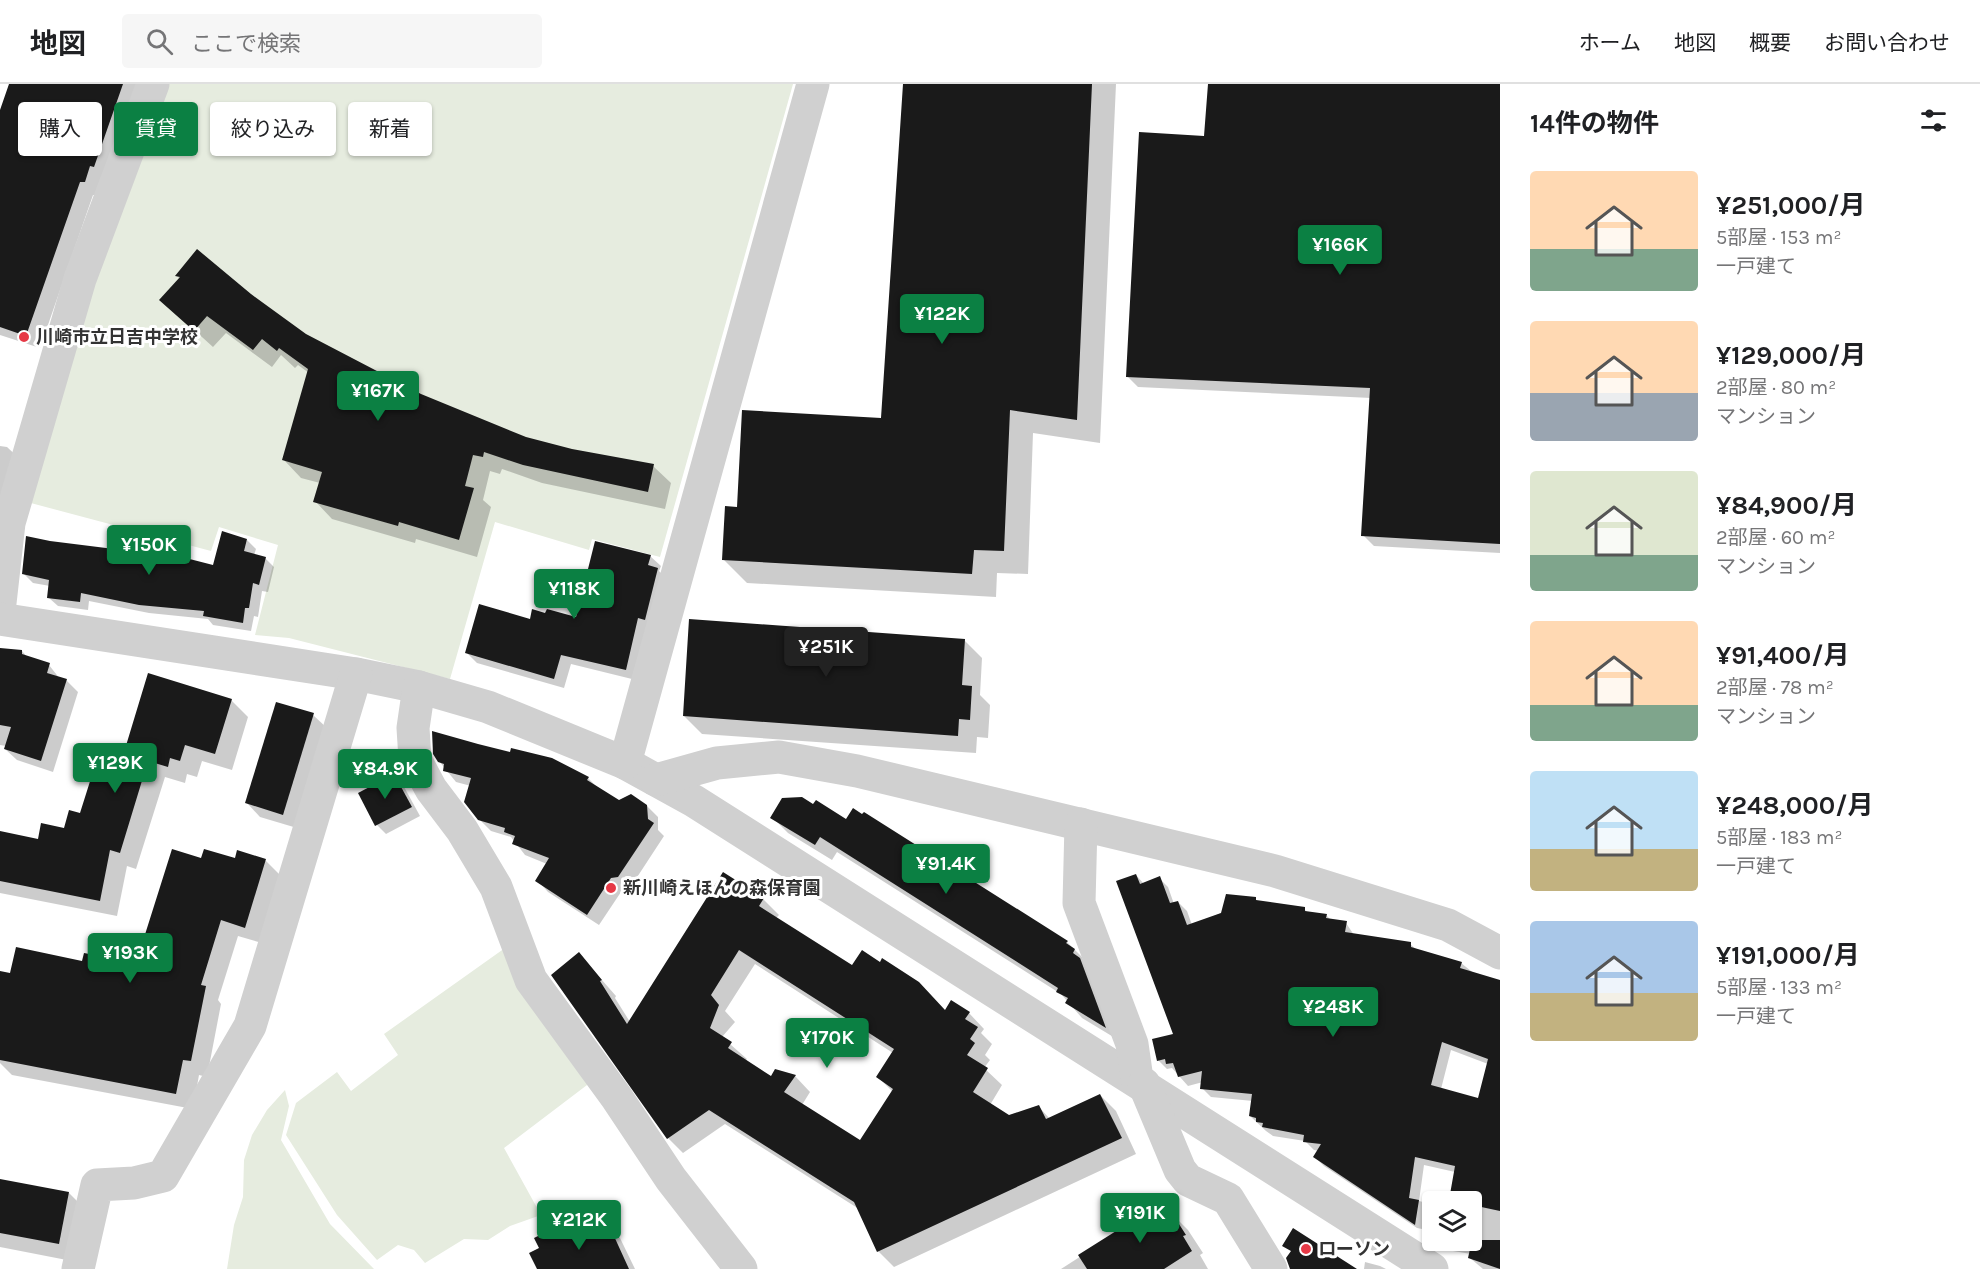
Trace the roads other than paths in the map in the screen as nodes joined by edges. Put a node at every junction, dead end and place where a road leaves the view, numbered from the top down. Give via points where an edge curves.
1 (153, 84) edge
2 (813, 84) edge
3 (0, 603) edge
4 (0, 620) edge
5 (356, 674) junction
6 (419, 687) junction
7 (625, 763) junction
8 (656, 780) junction
9 (1081, 824) junction
10 (1500, 952) edge
11 (1140, 1082) junction
12 (78, 1269) edge
13 (741, 1269) edge
14 (1271, 1269) edge
15 (1432, 1269) edge

1 - 3 street via 80,279 9,524
2 - 7 street
4 - 5 street
5 - 6 street
5 - 12 street via 250,1026 163,1176 98,1185
6 - 7 street via 488,707
6 - 13 street via 413,728 415,759 496,887 531,980 671,1179
7 - 8 street
8 - 9 street via 717,763 778,757 857,771
8 - 11 street
9 - 10 street via 1348,892 1448,925
9 - 11 street via 1079,903 1132,1044
11 - 14 street via 1180,1170 1188,1180 1228,1199
11 - 15 street

